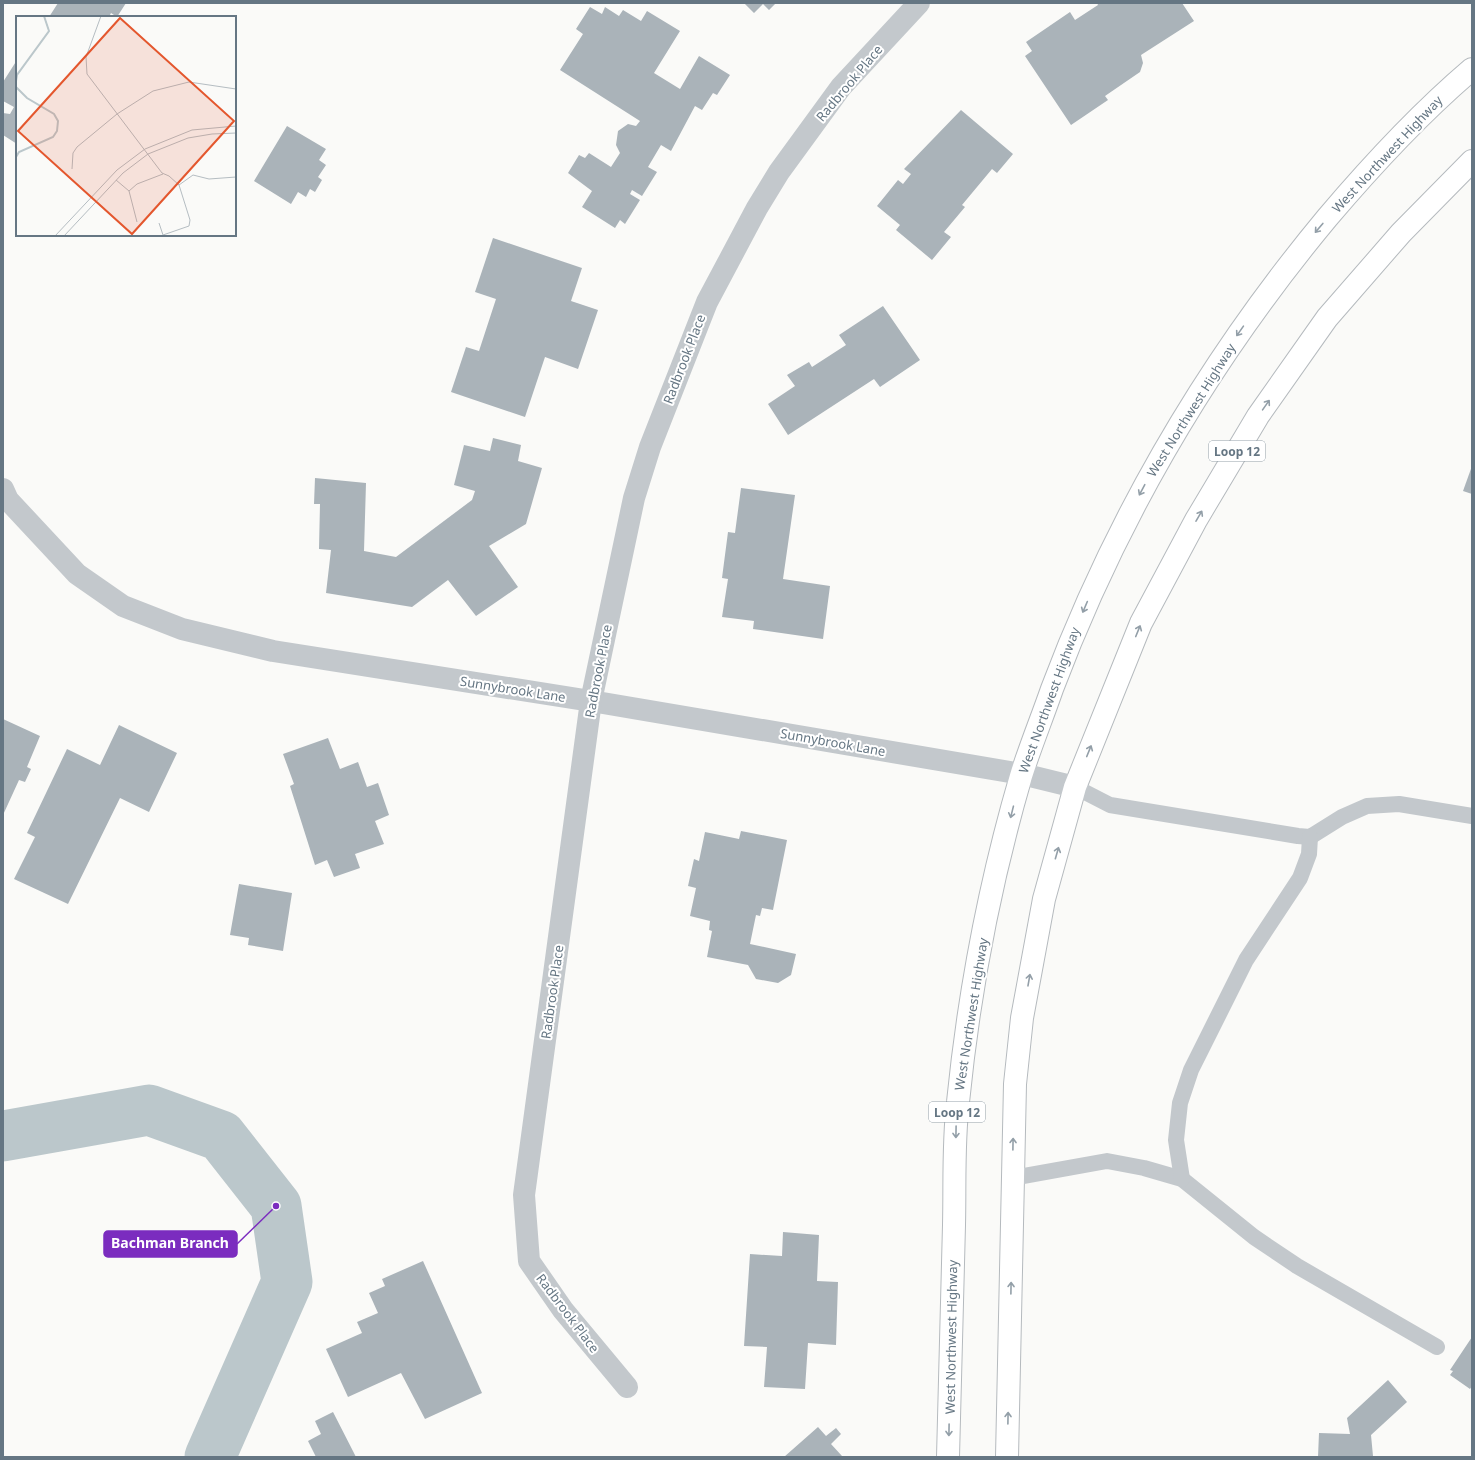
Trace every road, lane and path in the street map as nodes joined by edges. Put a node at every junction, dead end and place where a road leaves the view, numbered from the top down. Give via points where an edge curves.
1 (919, 3) edge
2 (1472, 68) edge
3 (1472, 161) edge
4 (3, 489) edge
5 (591, 702) junction
6 (1022, 774) junction
7 (1075, 787) junction
8 (1472, 816) edge
9 (1310, 837) junction
10 (1013, 1178) junction
11 (1182, 1178) junction
12 (1437, 1347) dead end
13 (627, 1387) dead end
14 (948, 1457) edge
15 (1007, 1457) edge

1 - 5 street, Radbrook Place via 841,87 779,172 707,302 650,447 634,498
2 -> 6 main road, West Northwest Highway / Loop 12 via 1392,145 1286,267 1192,404 1157,462 1099,574
7 -> 3 main road, Loop 12 via 1141,623 1196,520 1258,416 1337,307 1401,233
4 - 5 street, Sunnybrook Lane via 8,500 77,574 123,606 182,629 273,651
5 - 6 street, Sunnybrook Lane
5 - 13 street, Radbrook Place via 524,1195 530,1261 564,1310
6 - 7 street, Sunnybrook Lane
6 -> 14 main road, West Northwest Highway / Loop 12 via 991,894 957,1106
7 - 9 lane via 1110,804
10 -> 7 main road, Loop 12 via 1015,1084 1022,1018 1044,899
8 - 9 lane via 1399,804 1367,806 1342,817
9 - 11 lane via 1309,854 1300,878 1246,960 1191,1070 1180,1103 1176,1140
10 - 11 lane via 1107,1161
15 -> 10 main road, Loop 12
11 - 12 lane via 1254,1237 1297,1266

